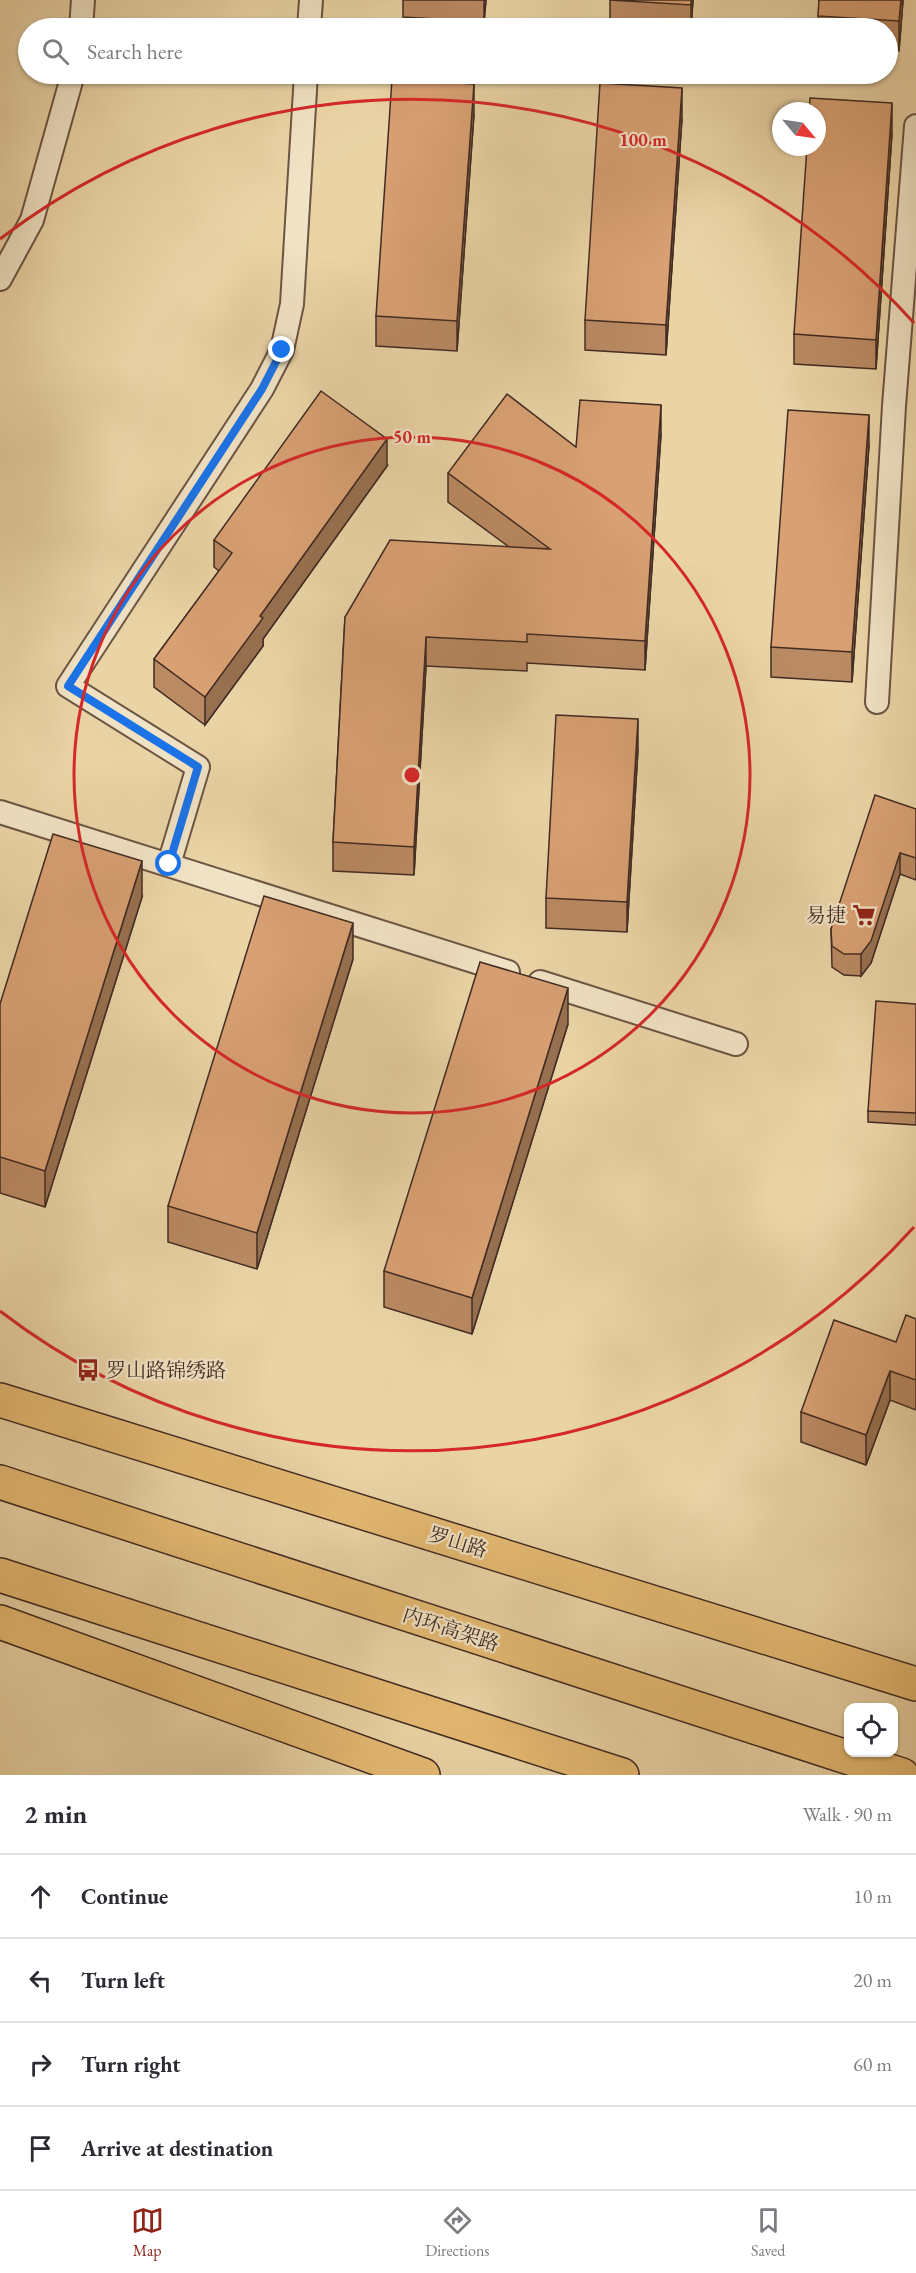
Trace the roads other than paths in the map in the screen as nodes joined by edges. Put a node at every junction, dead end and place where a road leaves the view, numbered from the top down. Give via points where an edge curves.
1 (83, 0) edge
2 (311, 0) edge
3 (82, 18) edge
4 (310, 18) edge
5 (70, 84) edge
6 (305, 84) edge
7 (916, 126) edge
8 (0, 279) edge
9 (905, 407) edge
10 (877, 702) dead end
11 (0, 812) edge
12 (169, 864) junction
13 (736, 1044) dead end
14 (0, 1400) edge
15 (0, 1482) edge
16 (0, 1575) edge
17 (0, 1622) edge
18 (916, 1684) edge
19 (423, 1775) edge
20 (622, 1775) edge
21 (902, 1775) edge

1 - 3 lane
2 - 4 lane
5 - 8 lane via 32,220
6 - 12 lane via 292,304 282,350 262,389 68,686 198,767
7 - 9 lane
9 - 10 lane
11 - 12 lane
12 - 13 lane
14 - 18 main road, 罗山路
15 - 21 main road, 内环高架路
16 - 20 main road
17 - 19 main road

